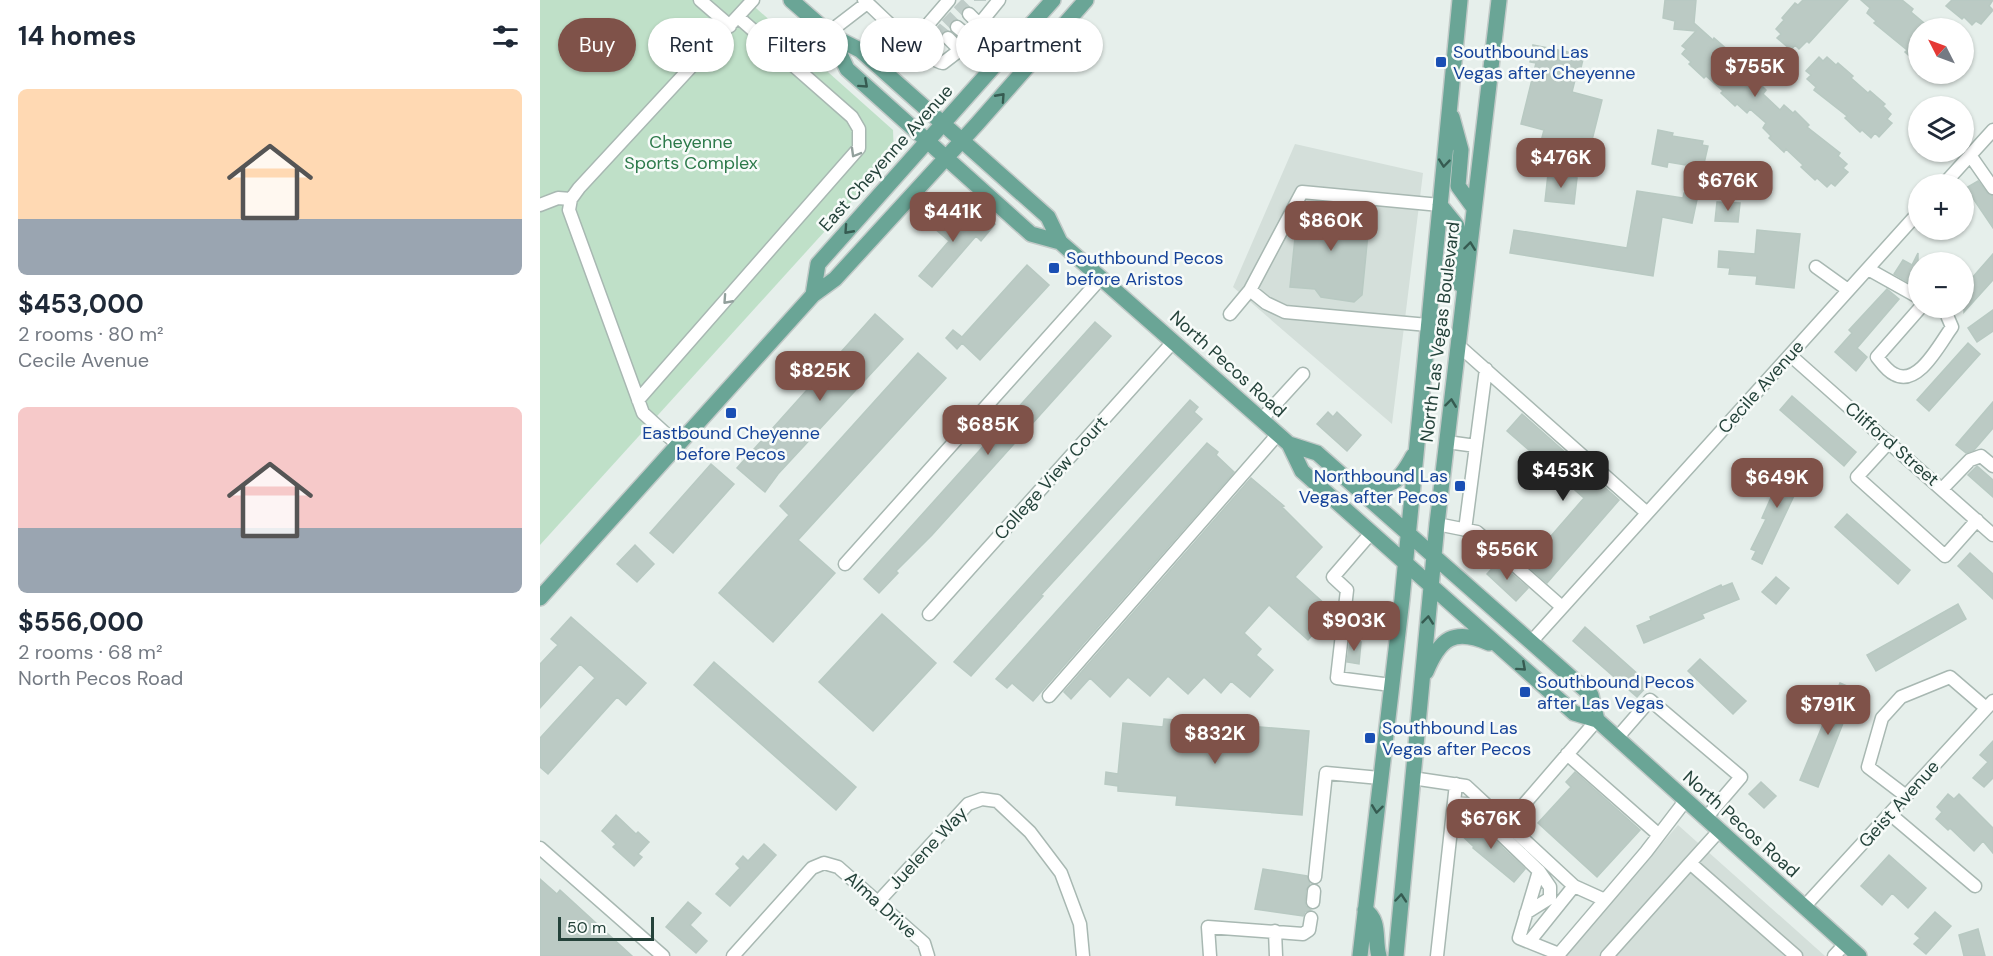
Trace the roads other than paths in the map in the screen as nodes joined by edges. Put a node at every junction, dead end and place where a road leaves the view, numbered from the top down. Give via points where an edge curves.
1 (700, 0) edge
2 (753, 0) edge
3 (999, 0) edge
4 (1053, 0) edge
5 (1086, 0) edge
6 (1460, 0) edge
7 (1499, 0) edge
8 (954, 1) edge
9 (980, 1) edge
10 (865, 2) edge
11 (799, 3) edge
12 (991, 10) junction
13 (969, 14) tunnel mouth
14 (729, 18) edge
15 (814, 18) edge
16 (848, 18) edge
17 (883, 18) edge
18 (939, 18) edge
19 (973, 18) edge
20 (985, 18) edge
21 (734, 21) joint
22 (948, 38) tunnel mouth
23 (848, 44) edge
24 (956, 46) edge
25 (956, 52) edge
26 (944, 62) edge
27 (848, 70) edge
28 (687, 72) edge
29 (1449, 105) junction
30 (943, 124) junction
31 (1993, 130) edge
32 (928, 141) junction
33 (962, 141) junction
34 (1974, 151) edge
35 (946, 158) junction
36 (1974, 161) edge
37 (1964, 162) edge
38 (1953, 174) edge
39 (1993, 188) edge
40 (571, 199) junction
41 (1440, 205) junction
42 (540, 206) edge
43 (1474, 208) junction
44 (1908, 224) edge
45 (1060, 242) junction
46 (1816, 267) dead end
47 (1868, 269) junction
48 (1101, 278) junction
49 (1250, 290) junction
50 (1848, 290) junction
51 (1908, 291) edge
52 (813, 295) junction
53 (1463, 304) junction
54 (1230, 314) dead end
55 (1911, 318) edge
56 (1948, 318) edge
57 (1428, 325) junction
58 (1173, 342) junction
59 (1458, 345) junction
60 (1790, 355) junction
61 (1486, 369) junction
62 (1303, 375) dead end
63 (638, 400) junction
64 (1261, 420) junction
65 (1283, 439) junction
66 (1447, 442) junction
67 (1889, 442) junction
68 (678, 445) junction
69 (1476, 446) junction
70 (1417, 448) junction
71 (1992, 463) edge
72 (1348, 480) junction
73 (1942, 489) junction
74 (1647, 513) junction
75 (1977, 520) junction
76 (1437, 524) junction
77 (1465, 530) junction
78 (1371, 533) junction
79 (1408, 533) junction
80 (1993, 535) edge
81 (1434, 556) junction
82 (1405, 563) junction
83 (845, 564) dead end
84 (1431, 586) junction
85 (540, 598) edge
86 (1562, 607) junction
87 (1345, 611) junction
88 (929, 614) dead end
89 (1399, 617) junction
90 (1531, 642) junction
91 (1499, 647) junction
92 (1421, 683) junction
93 (1391, 685) junction
94 (1049, 696) dead end
95 (1990, 704) edge
96 (1597, 720) junction
97 (1617, 738) junction
98 (1568, 754) junction
99 (1380, 778) junction
100 (1412, 778) junction
101 (1456, 784) junction
102 (1906, 796) junction
103 (1685, 801) junction
104 (1454, 803) junction
105 (1890, 814) junction
106 (1705, 819) junction
107 (1507, 824) junction
108 (1719, 831) junction
109 (1659, 835) junction
110 (540, 848) edge
111 (1689, 863) junction
112 (1539, 871) junction
113 (1315, 877) dead end
114 (1574, 885) junction
115 (1974, 886) dead end
116 (1605, 900) junction
117 (878, 903) junction
118 (1804, 907) junction
119 (1365, 910) junction
120 (1526, 913) junction
121 (1311, 918) dead end
122 (1275, 931) junction
123 (1524, 940) junction
124 (1845, 944) junction
125 (663, 956) edge
126 (733, 956) edge
127 (928, 956) edge
128 (1083, 956) edge
129 (1210, 956) edge
130 (1276, 956) edge
131 (1360, 956) edge
132 (1379, 956) edge
133 (1396, 956) edge
134 (1437, 956) edge
135 (1607, 956) edge
136 (1796, 956) edge
137 (1833, 956) edge
138 (1859, 956) edge

1 - 14 street
2 - 21 street
3 - 12 street
4 - 30 main road, East Cheyenne Avenue
33 -> 5 main road
6 - 29 main road, North Las Vegas Boulevard
7 - 43 main road, North Las Vegas Boulevard
8 - 18 street
9 - 12 street
10 - 16 street
10 - 17 street
11 - 15 main road, North Pecos Road
12 - 20 street
13 - 19 street
21 -> 63 street via 852,117 859,129 859,148
22 - 24 street
23 - 30 main road, North Pecos Road via 860,50
25 - 26 street
27 -> 32 main road, North Pecos Road
28 - 40 street
29 -> 41 main road, North Las Vegas Boulevard
29 - 43 main road via 1461,150 1458,186
30 - 32 main road, East Cheyenne Avenue
30 - 33 main road, North Pecos Road
31 - 34 street
32 - 35 main road, North Pecos Road
32 -> 52 main road, East Cheyenne Avenue via 818,264
33 - 35 main road
33 - 45 main road, North Pecos Road via 1048,217
35 - 45 main road, North Pecos Road via 1031,234
35 - 52 main road via 835,279
36 - 39 street
37 - 38 street
40 - 42 street via 558,198
40 - 63 street via 569,210
41 - 49 street via 1302,192
41 - 53 main road via 1457,226
41 - 57 main road, North Las Vegas Boulevard
53 -> 43 main road, North Las Vegas Boulevard
44 - 47 street, Cecile Avenue
45 - 48 main road, North Pecos Road
46 - 50 street
47 - 50 street, Cecile Avenue
47 - 51 street
48 - 58 main road, North Pecos Road
48 - 83 street
49 - 54 street
49 - 57 street via 1285,312
50 - 60 street, Cecile Avenue
52 - 68 main road
53 - 59 main road, North Las Vegas Boulevard
55 - 56 street via 1876,357 1893,374 1905,377 1920,371 1952,327
57 - 70 main road, North Las Vegas Boulevard
58 - 64 main road, North Pecos Road
58 - 88 street, College View Court
59 - 61 street
66 -> 59 main road, North Las Vegas Boulevard
60 - 67 street, Clifford Street
60 - 74 street, Cecile Avenue
61 - 69 street
61 - 74 street
62 - 64 street
63 - 68 street via 647,417
64 - 65 main road, North Pecos Road
65 - 72 main road, North Pecos Road via 1317,453
65 - 78 main road, North Pecos Road via 1302,471
65 - 94 street
66 - 69 street
66 - 76 main road, North Las Vegas Boulevard
67 - 73 street, Clifford Street
67 - 75 street via 1857,477 1936,548 1945,555
68 - 85 main road
69 - 77 street
70 - 72 main road via 1405,471 1389,484 1377,487
70 - 79 main road, North Las Vegas Boulevard
71 - 73 street via 1981,456 1970,460
72 - 79 main road, North Pecos Road
73 - 75 street, Clifford Street
74 - 86 street, Cecile Avenue
75 - 80 street, Clifford Street
76 - 77 street
76 - 81 main road, North Las Vegas Boulevard
77 - 86 street via 1477,532
78 - 82 main road, North Pecos Road
78 - 87 street via 1334,577 1347,590
79 - 81 main road, North Pecos Road
79 - 82 main road, North Las Vegas Boulevard
81 - 84 main road, North Las Vegas Boulevard
81 - 90 main road, North Pecos Road
82 - 84 main road, North Pecos Road
82 - 89 main road, North Las Vegas Boulevard
84 - 91 main road, North Pecos Road
92 -> 84 main road, North Las Vegas Boulevard
86 - 90 street, Cecile Avenue
87 - 89 street
87 - 93 street via 1337,678
89 - 93 main road, North Las Vegas Boulevard
90 - 96 main road, North Pecos Road via 1591,695
91 - 92 main road via 1471,636 1448,639 1430,662
91 -> 96 main road, North Pecos Road via 1574,713
92 - 100 main road, North Las Vegas Boulevard
93 - 99 main road, North Las Vegas Boulevard
95 - 102 street, Geist Avenue
95 - 102 street via 1950,677 1900,697 1882,718 1868,767
96 - 97 main road, North Pecos Road
96 - 98 street
97 - 103 main road, North Pecos Road
97 - 106 street via 1650,700 1741,777
98 - 107 street
98 - 109 street
99 - 113 street via 1326,773
99 -> 119 main road, North Las Vegas Boulevard
100 - 101 street
133 -> 100 main road, North Las Vegas Boulevard
101 - 104 street
101 - 107 street via 1466,786
102 - 105 street, Geist Avenue
103 - 106 main road, North Pecos Road
103 - 109 street
104 - 112 street via 1469,804
104 - 134 street
105 - 115 street
105 - 118 street, Geist Avenue
106 - 108 main road, North Pecos Road
107 - 114 street
108 - 111 street
108 - 118 main road, North Pecos Road
109 - 116 street
110 - 125 street
111 - 135 street
111 - 136 street
112 - 120 street
112 - 120 street via 1551,887 1550,898
114 - 116 street
114 - 123 street
116 - 123 street via 1559,954
117 - 126 street, Alma Drive via 838,867 824,864 812,868
117 - 127 street, Alma Drive via 924,943
117 - 128 street, Juelene Way via 968,804 982,799 997,801 1030,832 1061,873 1080,924
118 - 124 main road, North Pecos Road
119 - 131 main road, North Las Vegas Boulevard
119 - 132 main road via 1376,926
120 - 123 street
121 - 122 street via 1306,933
122 - 129 street via 1208,927
122 - 130 street
124 - 137 street
124 - 138 main road, North Pecos Road

